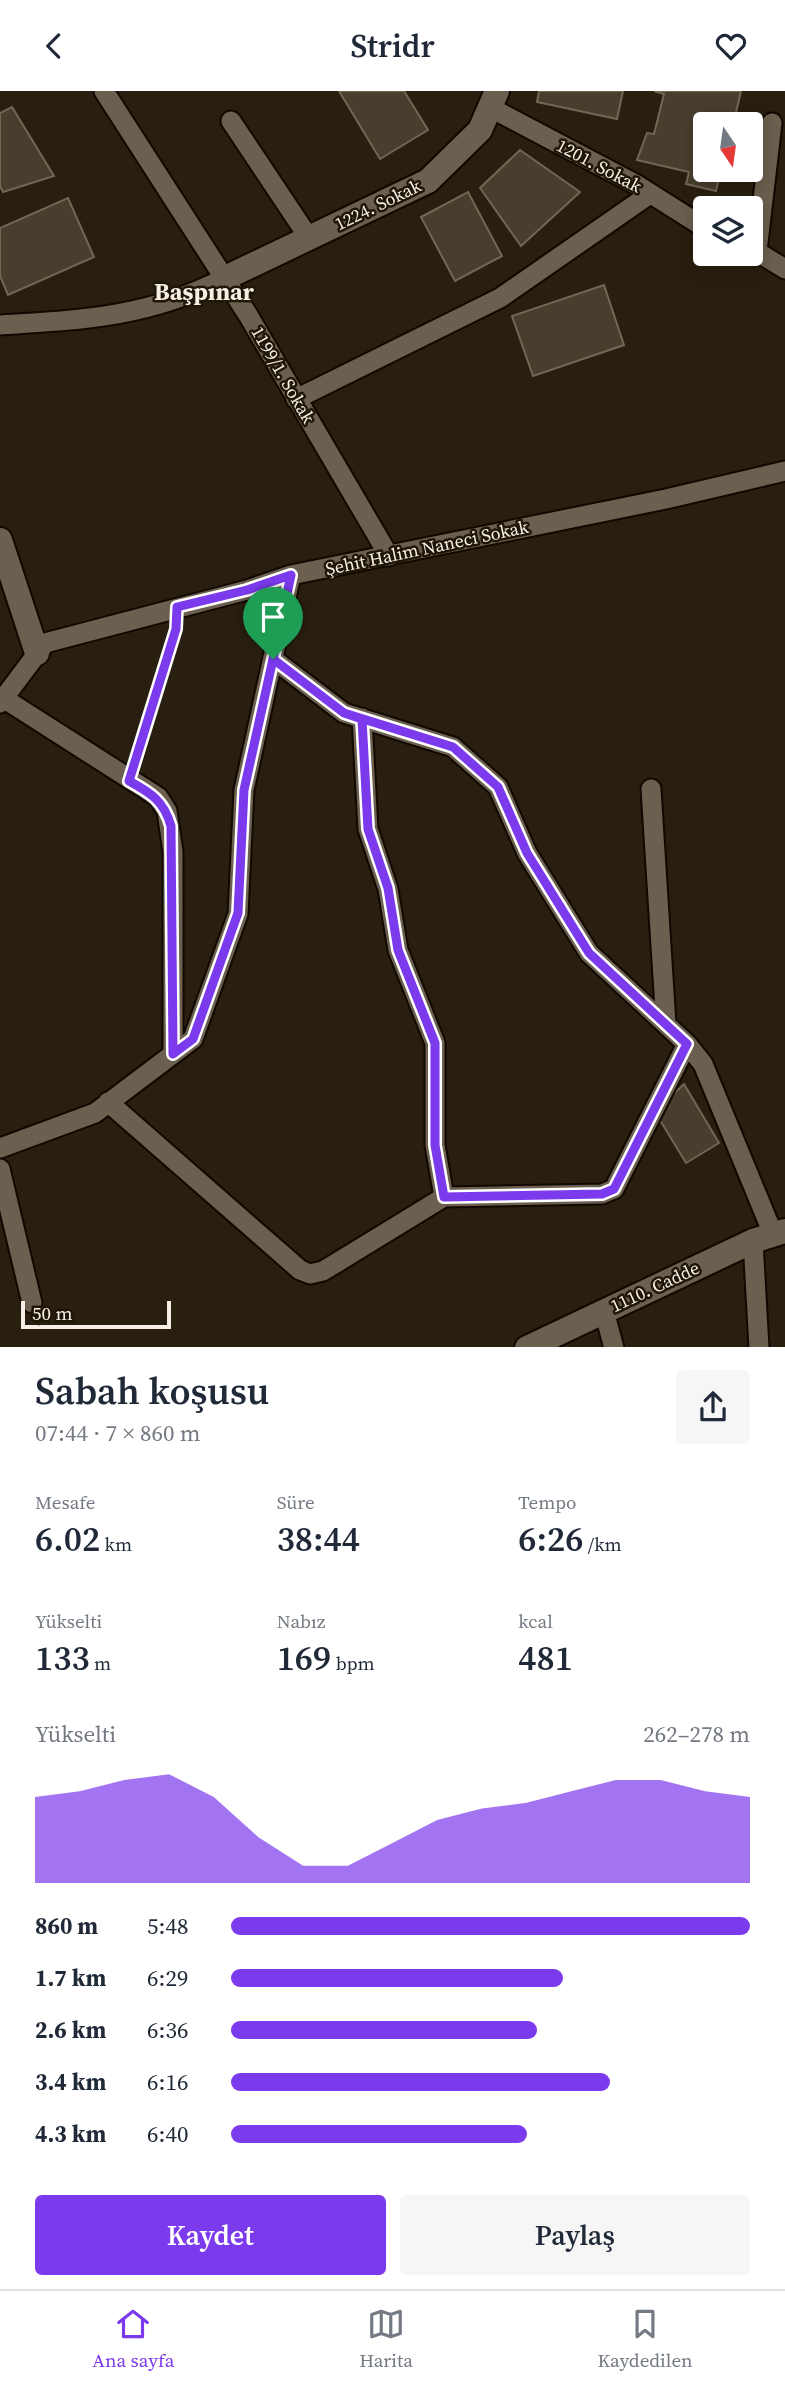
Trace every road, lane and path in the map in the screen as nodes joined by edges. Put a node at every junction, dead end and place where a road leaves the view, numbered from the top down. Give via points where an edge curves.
1 (104, 91) edge
2 (494, 100) edge
3 (231, 121) dead end
4 (772, 123) dead end
5 (650, 194) junction
6 (762, 196) edge
7 (693, 221) edge
8 (309, 238) junction
9 (763, 256) edge
10 (785, 269) edge
11 (223, 279) junction
12 (0, 325) edge
13 (296, 399) junction
14 (785, 471) edge
15 (0, 540) edge
16 (388, 556) junction
17 (291, 575) junction
18 (177, 607) junction
19 (37, 653) junction
20 (273, 659) junction
21 (2, 701) edge
22 (362, 719) junction
23 (129, 781) junction
24 (651, 789) dead end
25 (666, 1024) junction
26 (687, 1044) junction
27 (173, 1054) junction
28 (108, 1102) junction
29 (0, 1148) edge
30 (0, 1169) edge
31 (444, 1197) junction
32 (771, 1235) edge
33 (32, 1303) dead end
34 (604, 1311) junction
35 (527, 1347) edge
36 (614, 1347) edge
37 (759, 1347) edge

1 - 11 street, 1199/1. Sokak
2 - 5 street, 1201. Sokak
2 - 8 street, 1224. Sokak via 480,130 428,181
3 - 8 street
4 - 6 street
5 - 7 street, 1201. Sokak
5 - 13 street via 500,298
8 - 11 street, 1224. Sokak
9 - 10 street
11 - 12 street via 189,296 105,318
11 - 13 street, 1199/1. Sokak
13 - 16 street, 1199/1. Sokak
14 - 16 street, Şehit Halim Naneci Sokak
15 - 19 street
16 - 17 street, Şehit Halim Naneci Sokak
17 - 18 street, Şehit Halim Naneci Sokak
17 - 20 street
18 - 19 street, Şehit Halim Naneci Sokak via 45,643
18 - 23 lane via 176,629
19 - 21 street
20 - 22 street via 344,713
20 - 27 street via 244,790 238,913 193,1039
21 - 23 street
22 - 25 street via 453,747 498,787 527,853 589,953
22 - 31 street via 368,829 388,888 398,950 435,1043 435,1145
23 - 27 street via 158,797 171,826
24 - 25 street
25 - 26 street
26 - 31 street via 614,1189 602,1194
26 - 32 street via 703,1064
27 - 28 street
28 - 29 street via 94,1113
28 - 31 street via 310,1274 323,1271
30 - 33 street
32 - 34 street, 1110. Cadde
32 - 37 street
34 - 35 street, 1110. Cadde
34 - 36 street

